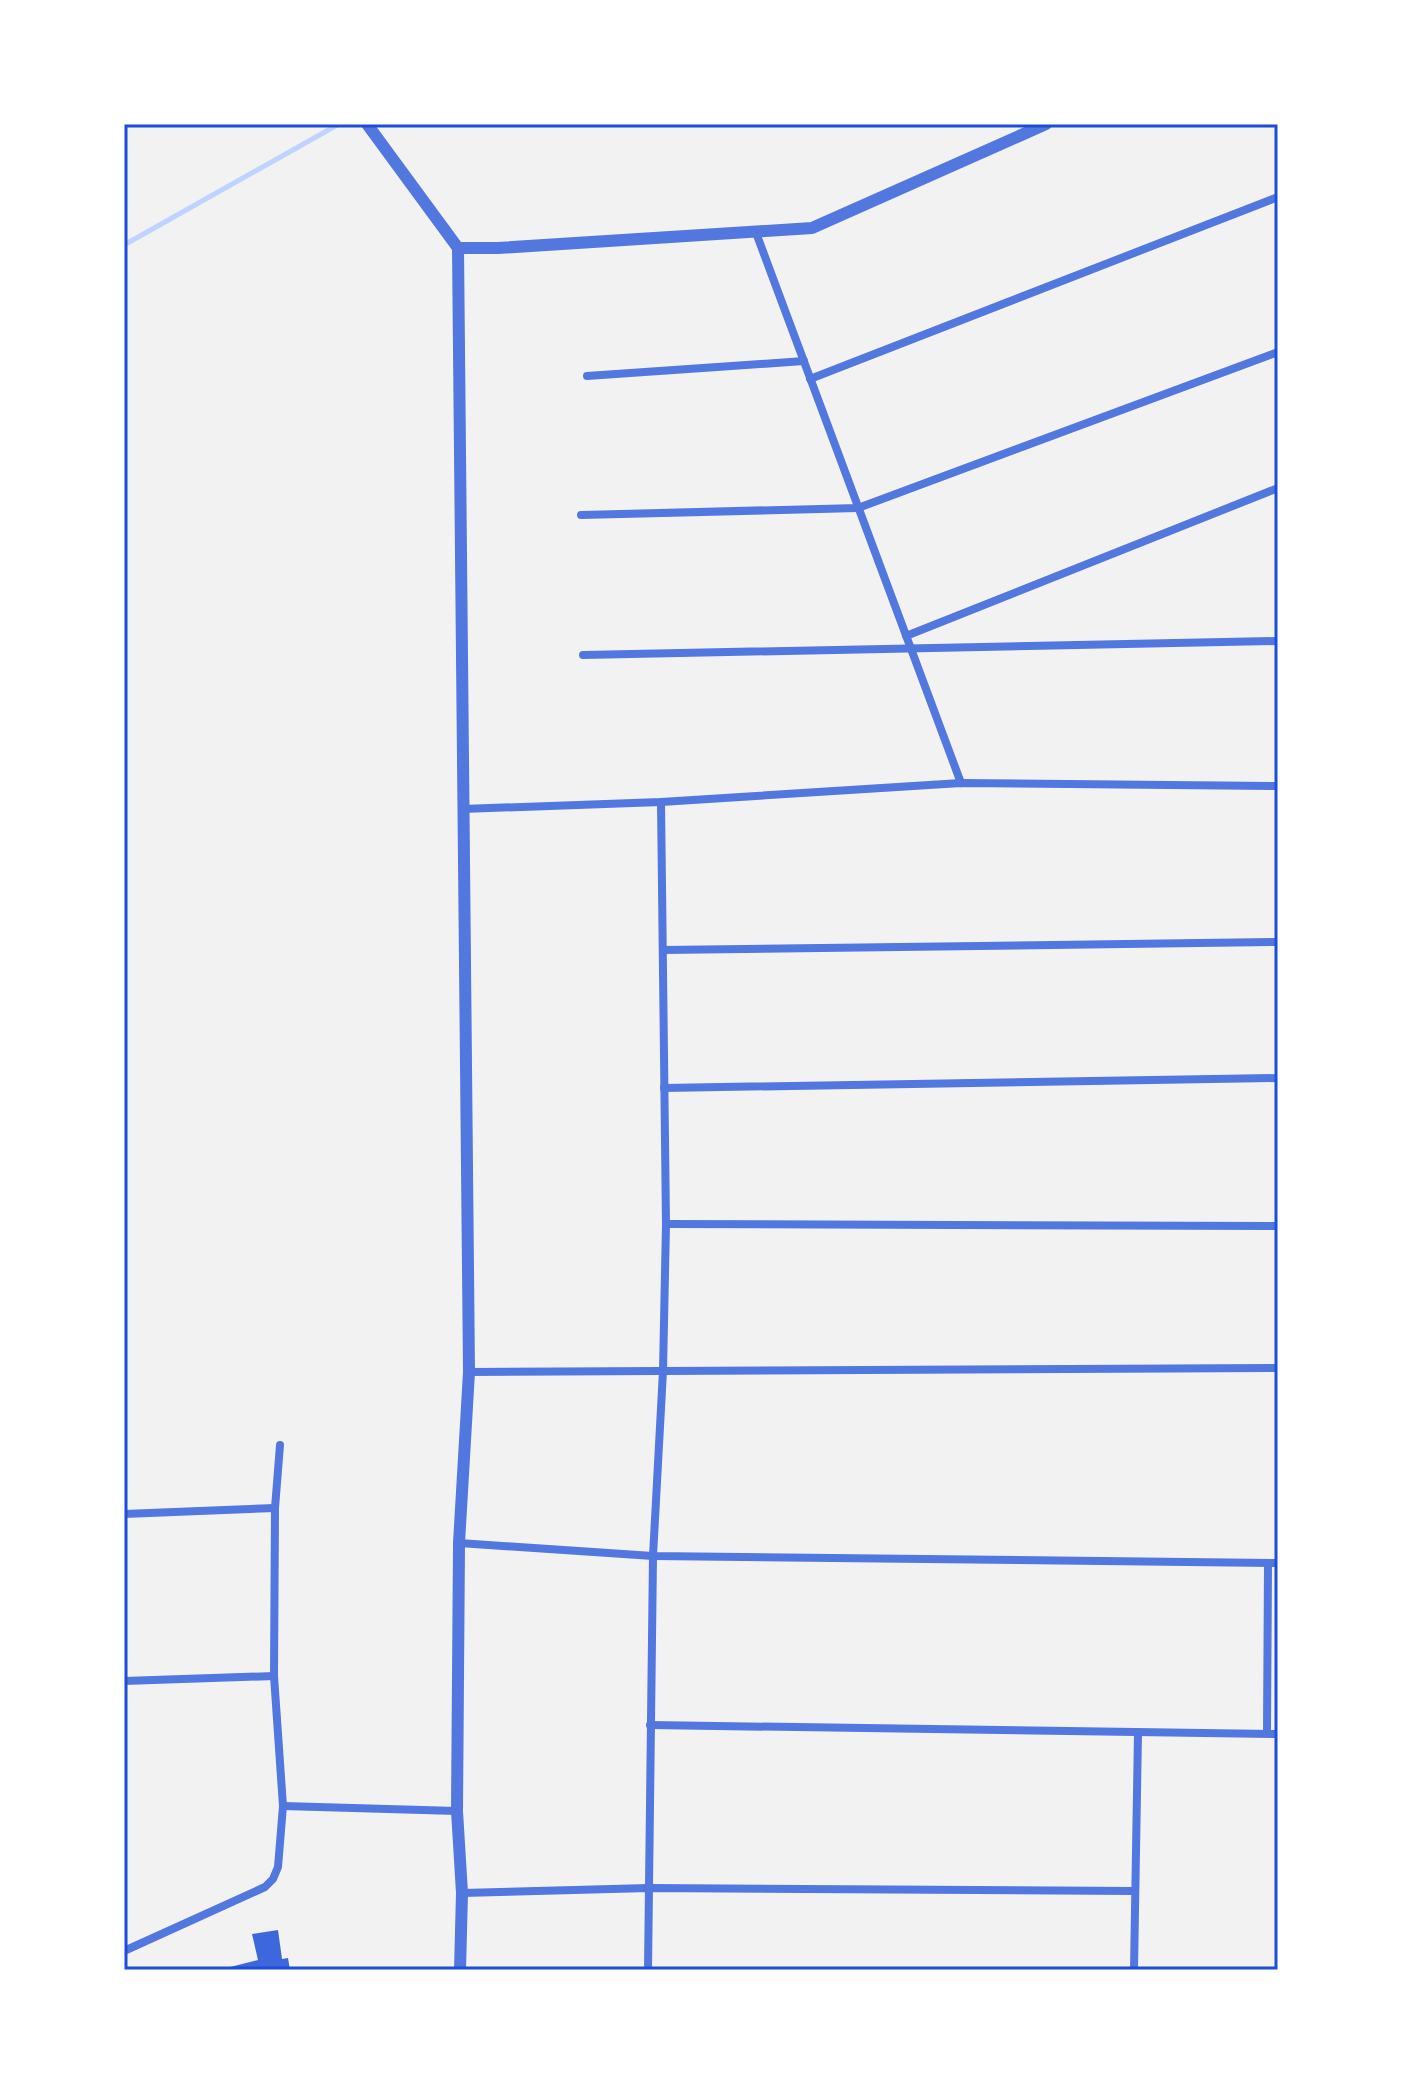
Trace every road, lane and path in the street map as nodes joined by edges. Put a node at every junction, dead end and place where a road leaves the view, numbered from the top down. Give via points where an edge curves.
1 (367, 124) edge
2 (1046, 124) edge
3 (1278, 197) edge
4 (755, 230) junction
5 (458, 248) junction
6 (1278, 352) edge
7 (804, 361) junction
8 (587, 376) dead end
9 (810, 379) junction
10 (1278, 488) edge
11 (858, 508) junction
12 (581, 515) dead end
13 (906, 636) junction
14 (1278, 641) edge
15 (911, 650) junction
16 (583, 655) dead end
17 (961, 783) junction
18 (1278, 786) edge
19 (661, 802) junction
20 (462, 809) junction
21 (1278, 942) edge
22 (663, 950) junction
23 (1278, 1078) edge
24 (664, 1088) junction
25 (666, 1224) junction
26 (1278, 1226) edge
27 (1278, 1368) edge
28 (663, 1371) junction
29 (469, 1372) junction
30 (280, 1445) dead end
31 (275, 1508) junction
32 (124, 1514) edge
33 (459, 1543) junction
34 (653, 1556) junction
35 (1273, 1563) edge
36 (274, 1676) junction
37 (124, 1681) edge
38 (650, 1725) junction
39 (1138, 1733) junction
40 (1267, 1733) junction
41 (1278, 1734) edge
42 (283, 1806) junction
43 (457, 1811) junction
44 (649, 1888) junction
45 (1134, 1891) junction
46 (462, 1893) junction
47 (124, 1951) edge
48 (460, 1970) edge
49 (648, 1970) edge
50 (1134, 1970) edge

1 - 5 street
2 - 4 street via 812,228
3 - 9 street
4 - 5 street
4 - 7 street
5 - 20 street
6 - 11 street
7 - 8 street
7 - 9 street
9 - 11 street
10 - 13 street
11 - 12 street
11 - 13 street
13 - 15 street
14 - 15 street
15 - 16 street
15 - 17 street
17 - 18 street
17 - 19 street
19 - 20 street
19 - 22 street
20 - 29 street
21 - 22 street
22 - 24 street
23 - 24 street
24 - 25 street
25 - 26 street
25 - 28 street
27 - 28 street
28 - 29 street
28 - 34 street
29 - 33 street
30 - 31 street
31 - 32 street
31 - 36 street
33 - 34 street
33 - 43 street
34 - 35 street
34 - 38 street
35 - 40 street
36 - 37 street
36 - 42 street
38 - 39 street
38 - 44 street
39 - 40 street
39 - 45 street
40 - 41 street
42 - 43 street
42 - 47 street via 278,1867 265,1887
43 - 46 street
44 - 45 street
44 - 46 street
44 - 49 street
45 - 50 street
46 - 48 street

